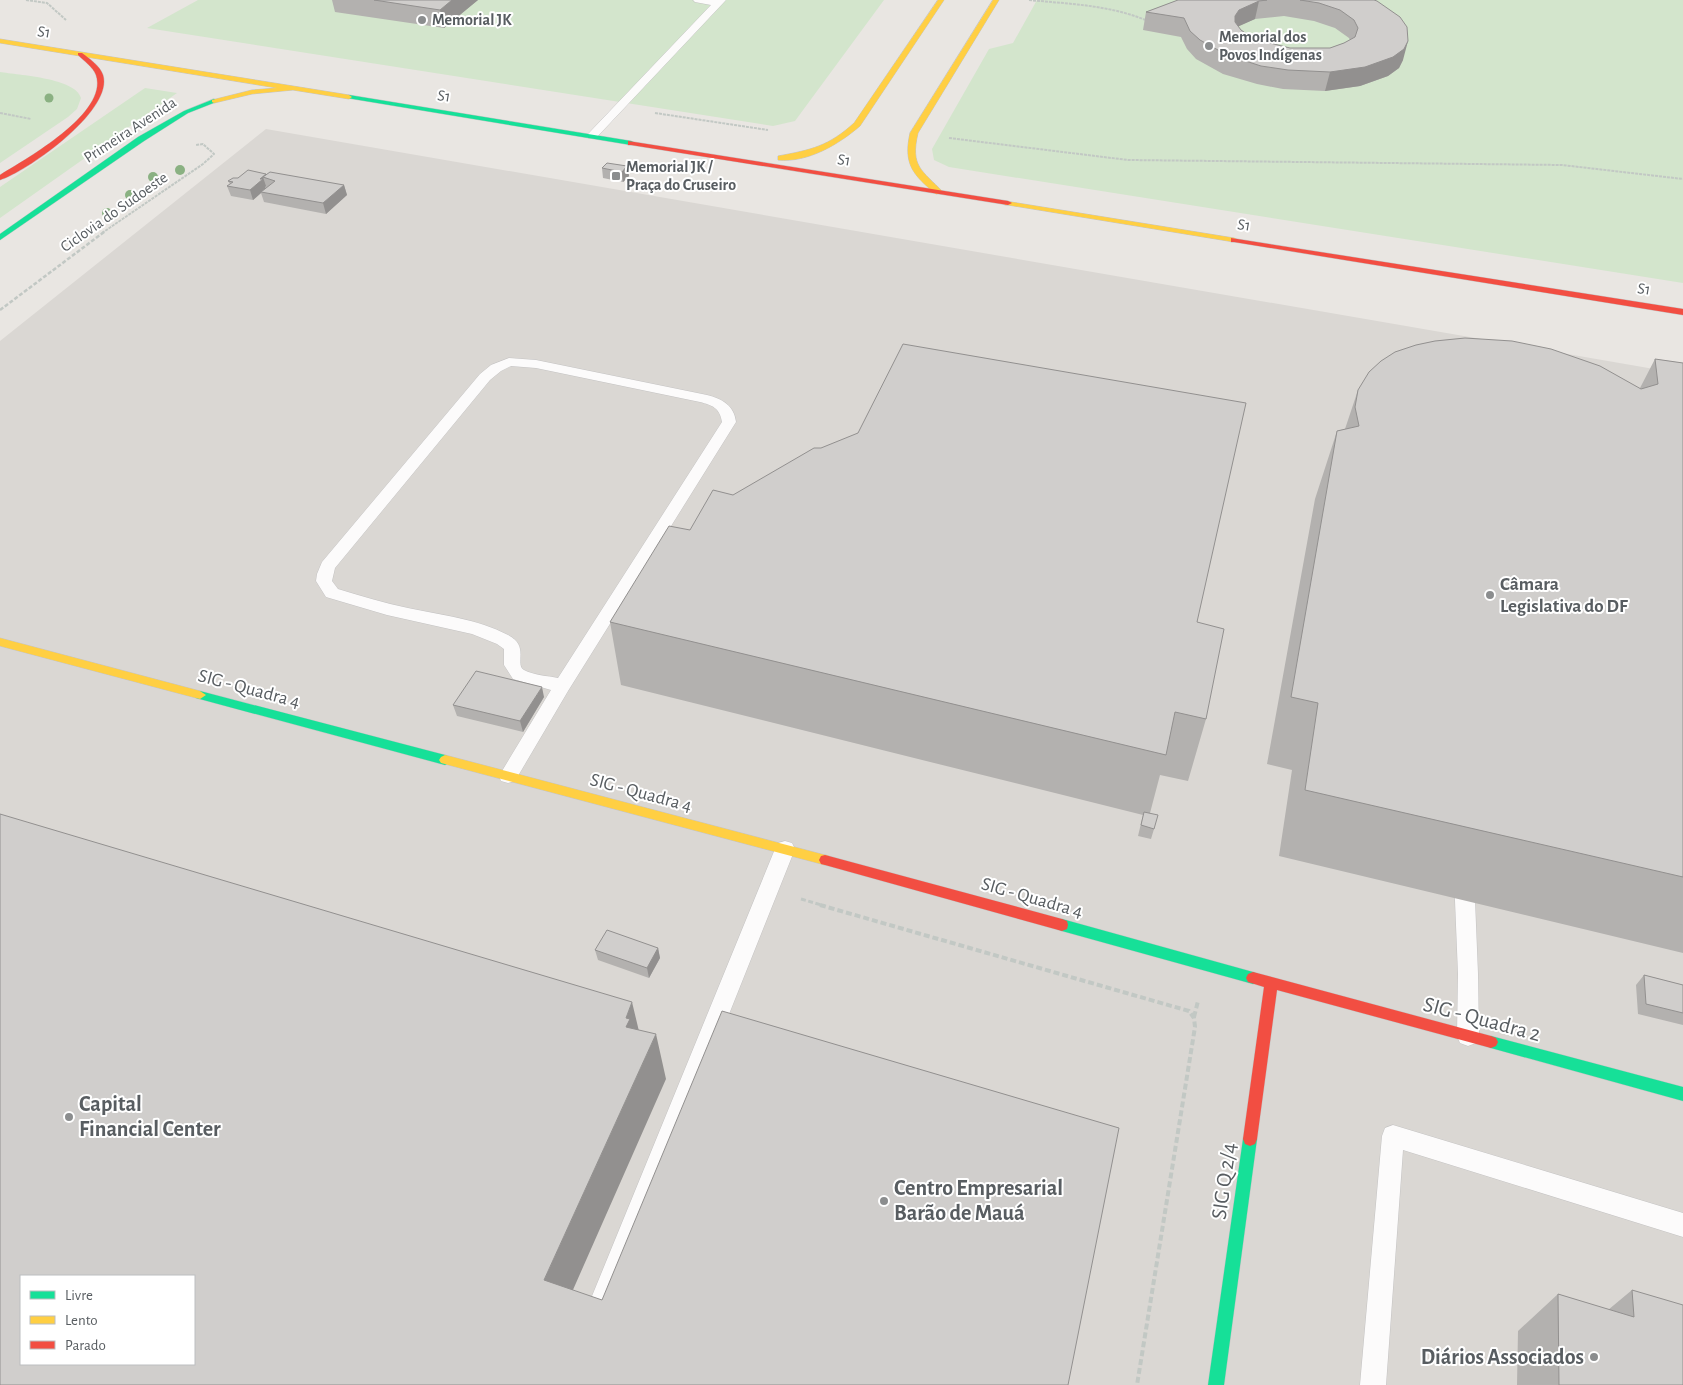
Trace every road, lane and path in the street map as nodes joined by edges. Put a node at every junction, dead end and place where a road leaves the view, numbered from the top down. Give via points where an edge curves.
1 (698, 0) edge
2 (941, 0) edge
3 (996, 0) edge
4 (1029, 0) edge
5 (719, 1) edge
6 (1150, 22) edge
7 (0, 41) edge
8 (80, 54) junction
9 (294, 88) junction
10 (592, 136) junction
11 (193, 145) dead end
12 (752, 161) junction
13 (0, 178) edge
14 (939, 192) junction
15 (0, 238) edge
16 (0, 310) edge
17 (1683, 312) edge
18 (0, 642) edge
19 (562, 686) junction
20 (508, 776) junction
21 (785, 849) junction
22 (1463, 860) edge
23 (769, 889) junction
24 (1271, 983) junction
25 (1468, 1036) junction
26 (1683, 1094) edge
27 (1683, 1225) edge
28 (584, 1343) edge
29 (1137, 1385) edge
30 (1216, 1385) edge
31 (1372, 1385) edge

1 - 5 lane
2 - 12 main road via 857,124 844,138 817,152
3 - 14 main road via 910,144 912,165 920,177
4 - 6 path via 1133,13
5 - 10 lane
7 - 8 main road, S1
8 - 9 main road, S1
8 - 13 main road, Primeira Avenida via 94,66 101,81 97,100 88,114
9 - 10 main road, S1
9 - 15 main road, Primeira Avenida via 236,95 186,112 141,139
10 - 12 main road, S1
11 - 16 path, Ciclovia do Sudoeste via 203,144 214,154
12 - 14 main road, S1
14 - 17 main road, S1
18 - 20 main road, SIG - Quadra 4
19 - 19 lane via 729,422 729,414 726,408 702,398 536,364 509,362 485,376 323,576 325,586 332,593 483,632 508,642 512,646 513,671
19 - 20 lane
20 - 21 main road, SIG - Quadra 4
21 - 23 lane
21 - 24 main road, SIG - Quadra 4
22 - 25 lane
23 - 28 lane
23 - 29 path via 1189,1011 1195,1027
24 - 25 main road, SIG - Quadra 2
24 - 30 main road, SIG Q 2/4
25 - 26 main road, SIG - Quadra 2
27 - 31 lane via 1393,1136

